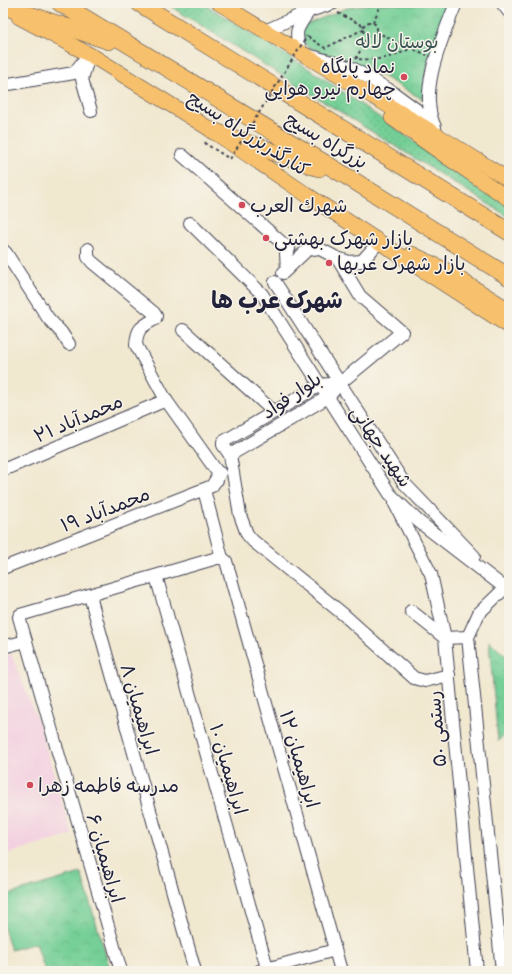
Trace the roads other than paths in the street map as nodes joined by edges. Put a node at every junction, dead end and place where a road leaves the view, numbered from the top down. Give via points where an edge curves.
1 (60, 3) edge
2 (139, 3) edge
3 (219, 3) edge
4 (456, 3) edge
5 (502, 3) edge
6 (3, 7) edge
7 (335, 7) edge
8 (309, 12) junction
9 (509, 12) edge
10 (264, 31) junction
11 (139, 51) junction
12 (301, 53) junction
13 (89, 54) junction
14 (3, 85) edge
15 (91, 111) dead end
16 (440, 136) junction
17 (210, 138) junction
18 (182, 155) dead end
19 (351, 179) junction
20 (509, 180) edge
21 (509, 199) edge
22 (190, 223) dead end
23 (509, 232) edge
24 (380, 242) junction
25 (88, 249) dead end
26 (3, 250) edge
27 (337, 258) junction
28 (287, 269) junction
29 (509, 277) edge
30 (275, 282) junction
31 (262, 294) junction
32 (509, 310) edge
33 (509, 326) edge
34 (183, 330) dead end
35 (69, 344) dead end
36 (340, 383) junction
37 (320, 385) junction
38 (328, 397) junction
39 (166, 400) junction
40 (274, 412) junction
41 (230, 455) junction
42 (3, 470) edge
43 (217, 480) junction
44 (204, 490) junction
45 (390, 494) junction
46 (222, 558) junction
47 (3, 568) edge
48 (156, 576) junction
49 (508, 589) edge
50 (90, 596) junction
51 (411, 611) dead end
52 (468, 637) junction
53 (445, 638) junction
54 (26, 641) junction
55 (3, 647) edge
56 (449, 675) junction
57 (335, 950) junction
58 (265, 970) edge
59 (121, 971) edge
60 (195, 971) edge
61 (341, 971) edge
62 (477, 971) edge
63 (502, 971) edge

1 - 11 highway, بزرگراه بسیج
2 - 23 highway, بزرگراه بسیج
3 - 10 main road
4 - 16 street via 435,59 428,89 431,120
5 - 9 street
6 - 11 highway
6 - 13 main road, کنارگذربزرگراه بسیج
7 - 8 street
8 - 10 street
8 - 12 street via 298,28 296,38
10 - 12 main road
11 - 19 highway, بزرگراه بسیج
12 - 16 main road
12 - 16 street via 354,64 417,110
12 - 21 main road
13 - 14 street via 74,73
13 - 15 street via 82,79
13 - 17 main road, کنارگذربزرگراه بسیج
16 - 20 main road
17 - 19 highway
17 - 24 main road, کنارگذربزرگراه بسیج
18 - 28 street via 289,249 286,254
19 - 29 highway, بزرگراه بسیج
22 - 31 street, شهید جهانی
24 - 27 street via 362,261 349,262
24 - 32 main road via 414,254 445,270
24 - 33 main road, کنارگذربزرگراه بسیج
25 - 39 street via 88,257 92,262 156,316 140,328 136,345
26 - 35 street via 48,318 62,332
27 - 28 street via 318,248 307,250
27 - 36 street via 360,296 402,332
28 - 30 street
30 - 31 street
30 - 36 street, شهید جهانی
31 - 37 street, شهید جهانی
34 - 40 street
36 - 37 street, بلوار فواد
36 - 38 street, بلوار فواد
36 - 49 street, شهید جهانی via 404,483
37 - 38 street, شهید جهانی
37 - 40 street, بلوار فواد
38 - 41 street, بلوار فواد
38 - 45 street, شهید جهانی
39 - 42 street, محمدآباد ۲۱
39 - 43 street via 218,473
40 - 41 street, بلوار فواد via 222,443
41 - 43 street
41 - 56 street via 240,515 247,534 253,541 343,614 414,678 425,682
43 - 44 street, محمدآباد ۱۹
44 - 46 street, ابراهیمیان ۱۲
44 - 47 street, محمدآباد ۱۹
45 - 49 street, شهید جهانی via 418,522
45 - 53 street, رستمی ۵۰ via 431,574
46 - 48 street
46 - 57 street, ابراهیمیان ۱۲ via 226,561
48 - 50 street
48 - 58 street, ابراهیمیان ۱۰
49 - 52 street via 478,613
50 - 54 street, ابراهیمیان ۶ via 20,615
50 - 60 street, ابراهیمیان ۸
51 - 53 street
52 - 53 street
52 - 63 street
53 - 56 street, رستمی ۵۰
54 - 55 street
54 - 59 street, ابراهیمیان ۶
56 - 62 street, رستمی ۵۰
57 - 58 street
57 - 61 street, ابراهیمیان ۱۲

